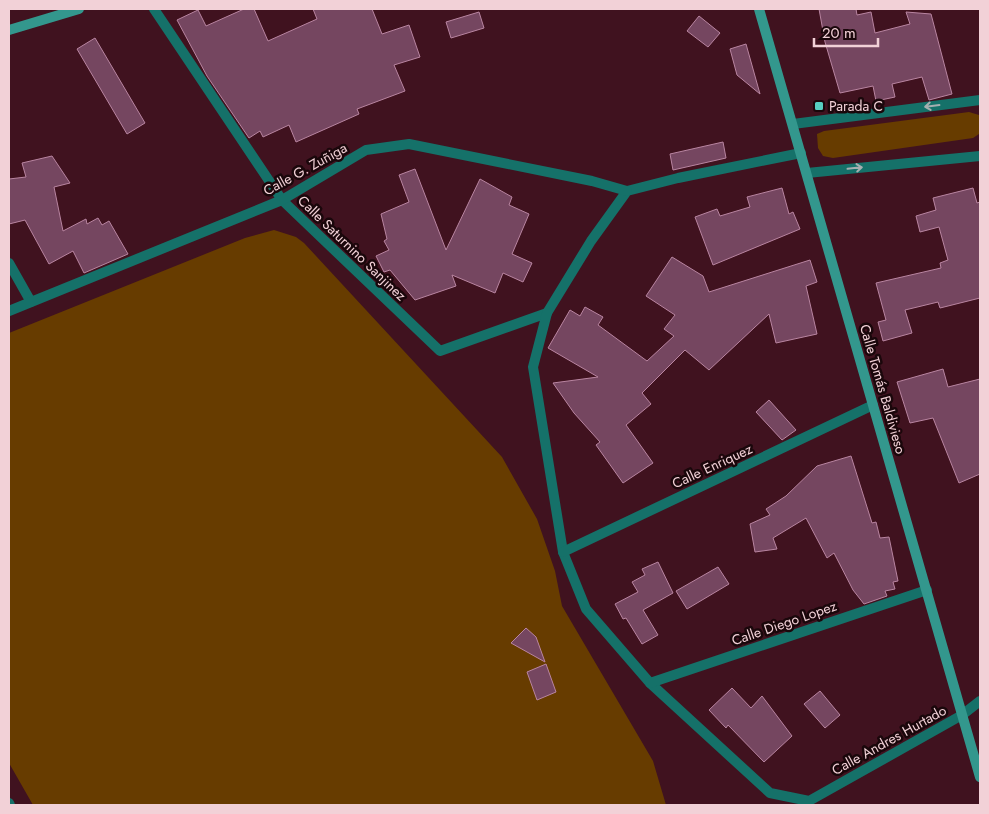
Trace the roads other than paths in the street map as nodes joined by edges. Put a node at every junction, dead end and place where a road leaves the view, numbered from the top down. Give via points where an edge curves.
1 (79, 9) edge
2 (154, 9) edge
3 (759, 9) edge
4 (9, 30) edge
5 (980, 100) edge
6 (793, 124) junction
7 (801, 153) junction
8 (980, 156) edge
9 (807, 173) junction
10 (627, 191) junction
11 (282, 200) junction
12 (9, 263) edge
13 (30, 302) junction
14 (9, 311) edge
15 (547, 313) junction
16 (873, 405) junction
17 (563, 552) junction
18 (927, 590) junction
19 (650, 683) junction
20 (980, 701) edge
21 (962, 715) junction
22 (980, 777) edge

1 - 4 street
2 - 11 street, Calle Saturnino Sanjinez
3 - 6 street, Calle Tomás Baldivieso
5 -> 6 street
6 - 7 street, Calle Tomás Baldivieso
7 - 9 street, Calle Tomás Baldivieso
7 - 10 street
9 -> 8 street
9 - 16 street, Calle Tomás Baldivieso
10 - 11 street, Calle G. Zuñiga via 409,144 366,150
10 - 15 street via 591,241
11 - 13 street, Calle G. Zuñiga
11 - 15 street, Calle Saturnino Sanjinez via 440,351
12 - 13 street
13 - 14 street, Calle G. Zuñiga
15 - 17 street via 533,367
16 - 17 street, Calle Enriquez
16 - 18 street, Calle Tomás Baldivieso
17 - 19 street via 586,609
18 - 19 street, Calle Diego Lopez
18 - 21 street, Calle Tomás Baldivieso
19 - 21 street, Calle Andres Hurtado via 770,793 810,801
20 - 21 street, Calle Andres Hurtado
21 - 22 street, Calle Tomás Baldivieso

